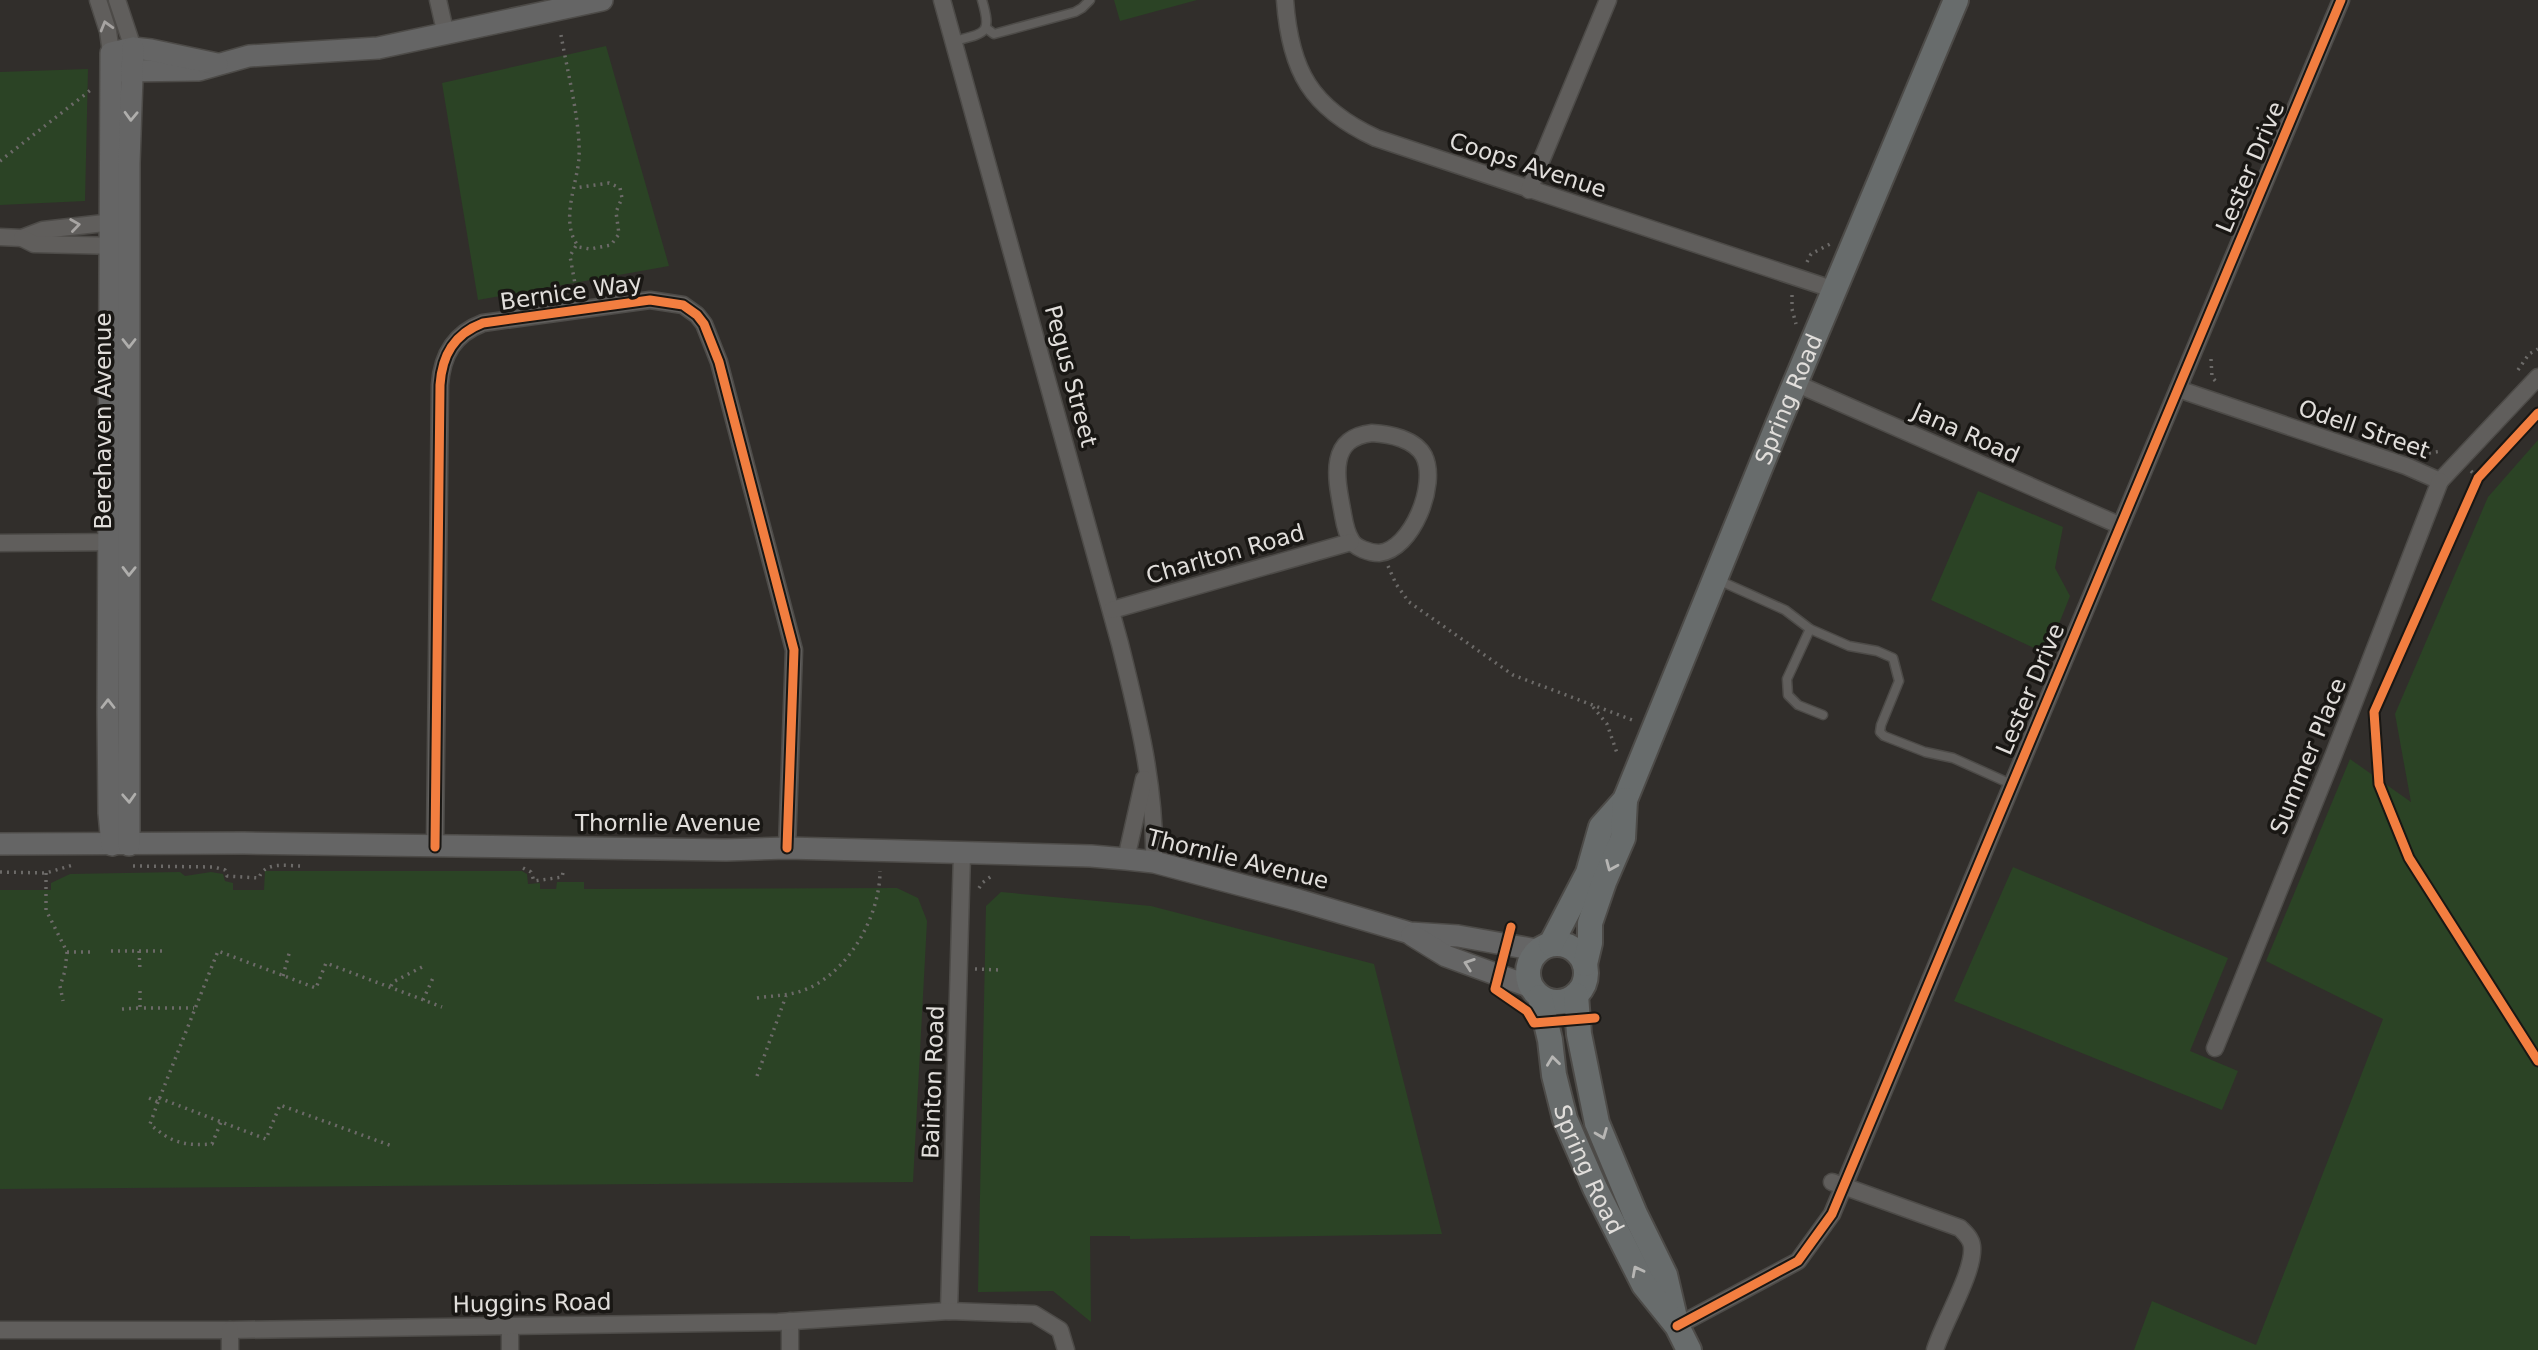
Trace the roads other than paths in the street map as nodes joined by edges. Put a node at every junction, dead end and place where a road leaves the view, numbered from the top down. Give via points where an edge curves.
1 (99, 0) edge
2 (117, 0) edge
3 (438, 0) edge
4 (602, 0) edge
5 (942, 0) edge
6 (982, 0) edge
7 (1090, 0) edge
8 (1285, 0) edge
9 (1608, 0) edge
10 (1956, 0) edge
11 (2341, 0) edge
12 (986, 28) junction
13 (446, 35) junction
14 (954, 41) junction
15 (133, 48) junction
16 (217, 64) junction
17 (106, 70) junction
18 (133, 71) junction
19 (1529, 190) junction
20 (120, 222) junction
21 (0, 237) edge
22 (22, 237) junction
23 (119, 246) junction
24 (1835, 290) junction
25 (2538, 377) edge
26 (1795, 383) junction
27 (2178, 389) junction
28 (2440, 481) junction
29 (2119, 525) junction
30 (119, 542) junction
31 (1351, 542) junction
32 (0, 543) edge
33 (1715, 579) junction
34 (1112, 610) junction
35 (1810, 629) junction
36 (1823, 715) dead end
37 (1147, 766) junction
38 (2011, 783) junction
39 (1625, 800) junction
40 (0, 844) edge
41 (121, 845) junction
42 (435, 847) junction
43 (788, 849) junction
44 (962, 854) junction
45 (1126, 859) junction
46 (1154, 862) junction
47 (1410, 933) junction
48 (1544, 947) junction
49 (1585, 964) junction
50 (1535, 992) junction
51 (1577, 995) junction
52 (2215, 1048) dead end
53 (1838, 1184) junction
54 (949, 1311) junction
55 (790, 1321) junction
56 (510, 1326) junction
57 (1677, 1326) junction
58 (0, 1330) edge
59 (230, 1330) junction
60 (230, 1350) edge
61 (510, 1350) edge
62 (790, 1350) edge
63 (1066, 1350) edge
64 (1689, 1350) edge
65 (1935, 1350) edge

17 -> 1 street, Berehaven Avenue via 108,31
2 - 15 street, Berehaven Avenue
3 - 13 street
4 - 13 main road
5 - 14 street, Pegus Street
6 - 12 lane
7 - 12 lane via 1074,12 1011,30 995,33
8 - 19 street, Coops Avenue via 1287,28 1302,75 1317,98 1344,122 1376,138
9 - 19 street
10 - 24 main road, Spring Road
11 - 27 street, Lester Drive
12 - 14 lane
13 - 16 main road via 378,48 249,56
14 - 34 street, Pegus Street
15 - 16 main road
15 - 17 main road
15 - 18 main road, Berehaven Avenue
16 - 18 main road via 199,70
17 - 18 main road
17 - 20 main road, Berehaven Avenue
18 -> 20 main road, Berehaven Avenue via 129,163
19 - 24 street, Coops Avenue
22 -> 20 street via 43,230
20 - 23 main road, Berehaven Avenue
21 - 22 street
22 - 23 street via 34,244
23 - 30 main road, Berehaven Avenue
24 - 26 main road, Spring Road
25 - 28 street, Odell Street
26 - 29 street, Jana Road
26 - 33 main road, Spring Road
27 - 28 street, Odell Street
27 - 29 street, Lester Drive
28 - 52 street, Summer Place
29 - 38 street, Lester Drive
30 - 32 street
30 - 41 main road, Berehaven Avenue
31 - 31 street via 1337,476 1339,454 1349,441 1363,434 1385,433 1403,439 1424,457 1427,485 1407,535 1382,552 1363,550
31 - 34 street, Charlton Road
33 - 35 lane via 1785,610
33 - 39 main road, Spring Road
34 - 37 street, Pegus Street
35 - 36 lane via 1787,679 1788,695 1798,705
35 - 38 lane via 1893,658 1899,681 1881,725 1884,736
37 - 45 street, Pegus Street
37 - 46 street, Pegus Street
38 - 53 street, Lester Drive
39 - 48 main road, Spring Road via 1601,827 1588,873
39 -> 49 main road, Spring Road via 1623,838 1590,923
40 - 41 main road, Thornlie Avenue
41 - 42 main road, Thornlie Avenue
42 - 43 main road, Thornlie Avenue
42 - 43 street, Bernice Way via 444,357 457,339 483,323 650,300 675,302 704,324 770,553 794,650
43 - 44 main road, Thornlie Avenue
44 - 45 main road, Thornlie Avenue
44 - 54 street, Bainton Road
45 - 46 main road, Thornlie Avenue
46 - 47 main road, Thornlie Avenue
47 - 48 main road, Thornlie Avenue
50 -> 47 main road, Thornlie Avenue via 1446,956
48 - 49 main road via 1560,943 1576,950
48 - 50 main road, Spring Road via 1528,968
49 - 51 main road, Spring Road via 1586,981
50 - 51 main road via 1559,1002
57 -> 50 main road, Spring Road via 1644,1285 1565,1119 1550,1040
51 -> 57 main road, Spring Road via 1578,1034 1597,1123 1665,1275
53 - 57 street, Lester Drive via 1832,1214 1798,1261
53 - 65 street via 1960,1228 1970,1238 1969,1269
54 - 55 street, Huggins Road
54 - 63 street, Huggins Road via 1034,1314 1060,1330
55 - 56 street, Huggins Road
55 - 62 street
56 - 59 street, Huggins Road
56 - 61 street
57 - 64 main road, Spring Road
58 - 59 street, Huggins Road
59 - 60 street

